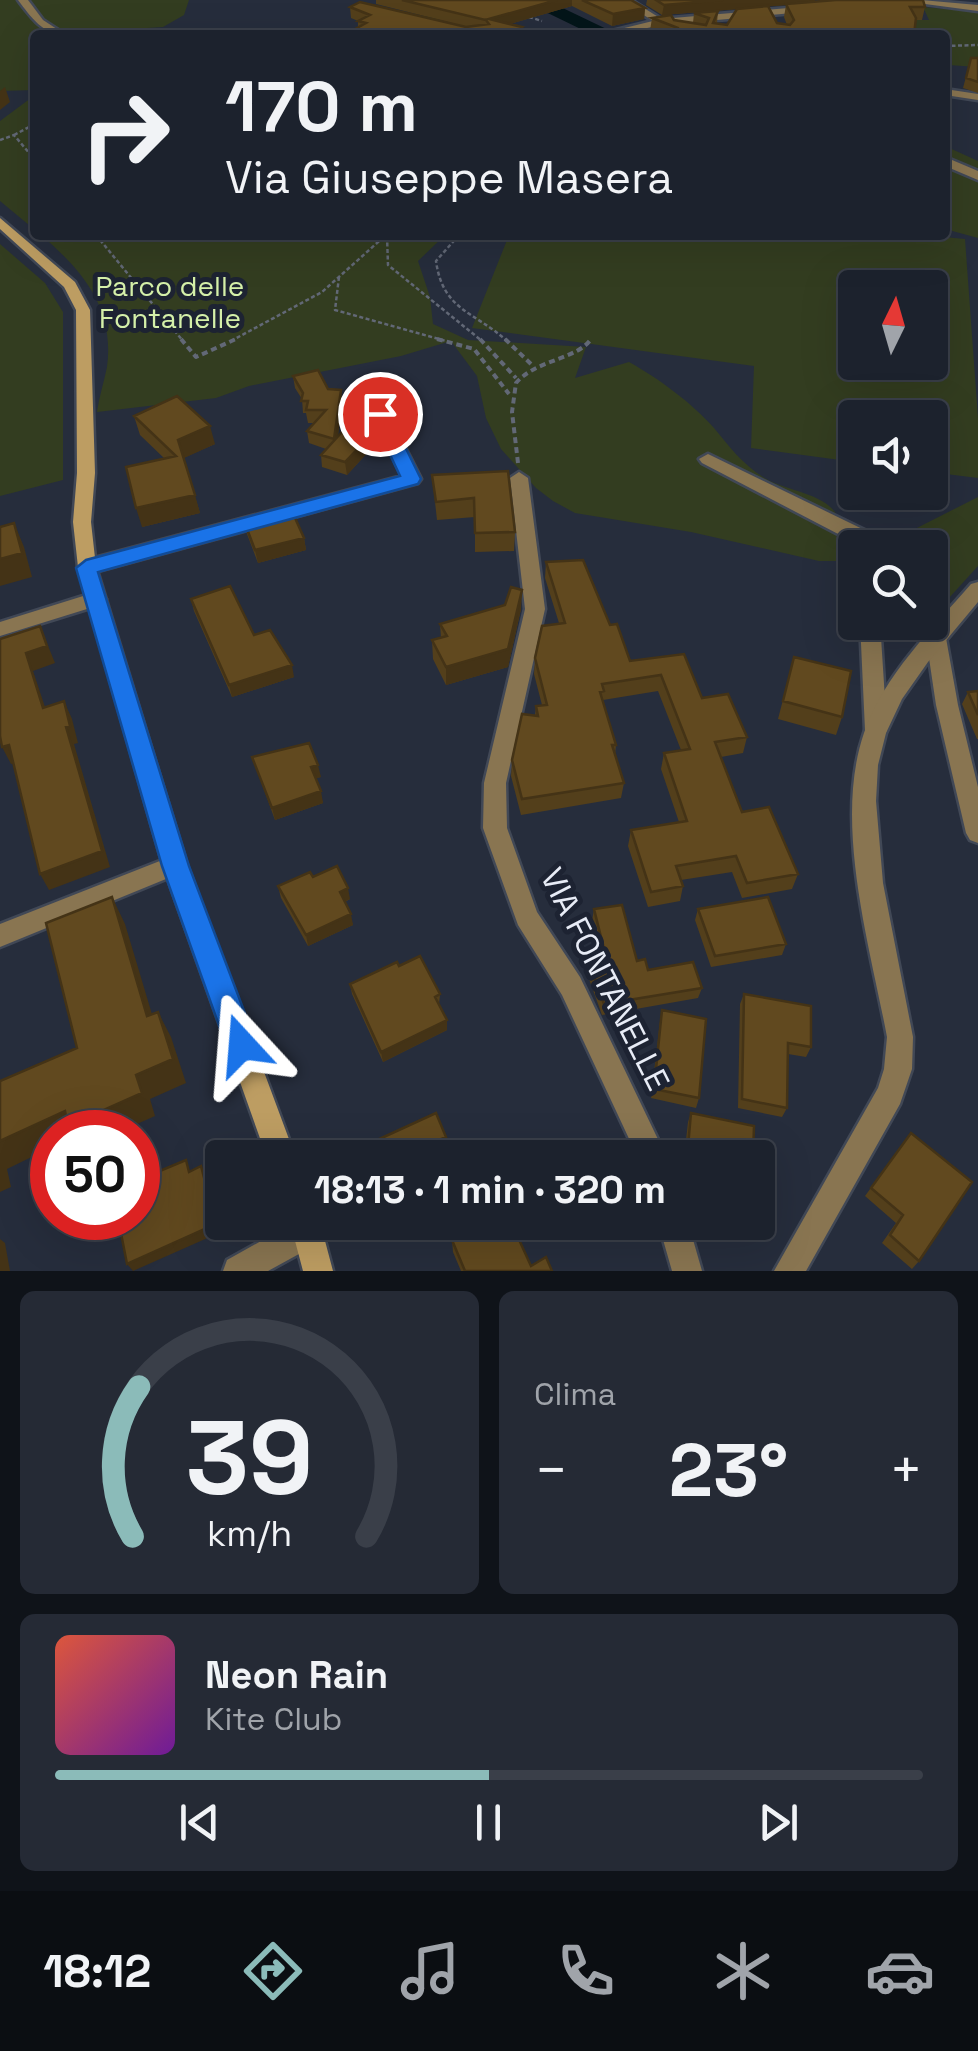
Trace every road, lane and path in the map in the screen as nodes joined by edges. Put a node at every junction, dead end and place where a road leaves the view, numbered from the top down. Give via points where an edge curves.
1 (23, 0) edge
2 (624, 0) edge
3 (926, 0) edge
4 (911, 2) edge
5 (829, 7) edge
6 (978, 8) edge
7 (527, 16) edge
8 (728, 17) junction
9 (542, 21) edge
10 (662, 22) junction
11 (53, 30) edge
12 (619, 30) edge
13 (721, 30) edge
14 (978, 45) edge
15 (950, 46) edge
16 (950, 93) edge
17 (978, 97) edge
18 (30, 127) edge
19 (14, 135) junction
20 (0, 140) edge
21 (30, 154) edge
22 (950, 163) edge
23 (978, 176) edge
24 (0, 222) edge
25 (100, 240) edge
26 (382, 240) edge
27 (387, 240) edge
28 (455, 240) edge
29 (339, 276) junction
30 (591, 339) dead end
31 (532, 365) junction
32 (516, 378) junction
33 (509, 394) junction
34 (380, 414) dead end
35 (708, 459) dead end
36 (520, 478) joint
37 (850, 530) edge
38 (86, 568) junction
39 (978, 589) edge
40 (96, 599) junction
41 (948, 624) edge
42 (0, 629) edge
43 (871, 640) edge
44 (935, 640) edge
45 (936, 640) edge
46 (876, 730) junction
47 (978, 833) edge
48 (176, 866) junction
49 (0, 936) edge
50 (275, 1140) edge
51 (644, 1140) edge
52 (286, 1240) edge
53 (310, 1240) edge
54 (679, 1240) edge
55 (238, 1271) edge
56 (318, 1271) edge
57 (688, 1271) edge
58 (789, 1271) edge

1 - 11 street
2 - 10 street
3 - 4 street
3 - 6 street
5 - 8 street
7 - 9 path
8 - 10 street
8 - 13 street
10 - 12 street
14 - 15 path
16 - 17 street
18 - 19 path
19 - 20 path
19 - 21 path
22 - 23 street
24 - 38 main road via 70,284 83,310
25 - 29 path via 196,357 310,303
26 - 29 path
27 - 32 path via 388,264 478,337
28 - 31 path via 436,261 440,288
29 - 33 path via 335,310 474,349
30 - 31 path via 586,347
31 - 32 path
32 - 33 path
33 - 36 path
34 - 38 street via 412,479
35 - 37 street
36 - 51 street, VIA FONTANELLE via 535,610 495,783 495,828 526,917 571,986
38 - 40 main road
39 - 41 street
40 - 42 street
40 - 48 main road
43 - 46 street
44 - 46 street
45 - 47 street
46 - 58 street via 865,801 900,1038 898,1069
48 - 49 street
48 - 50 main road
52 - 55 street
53 - 56 main road
54 - 57 street

